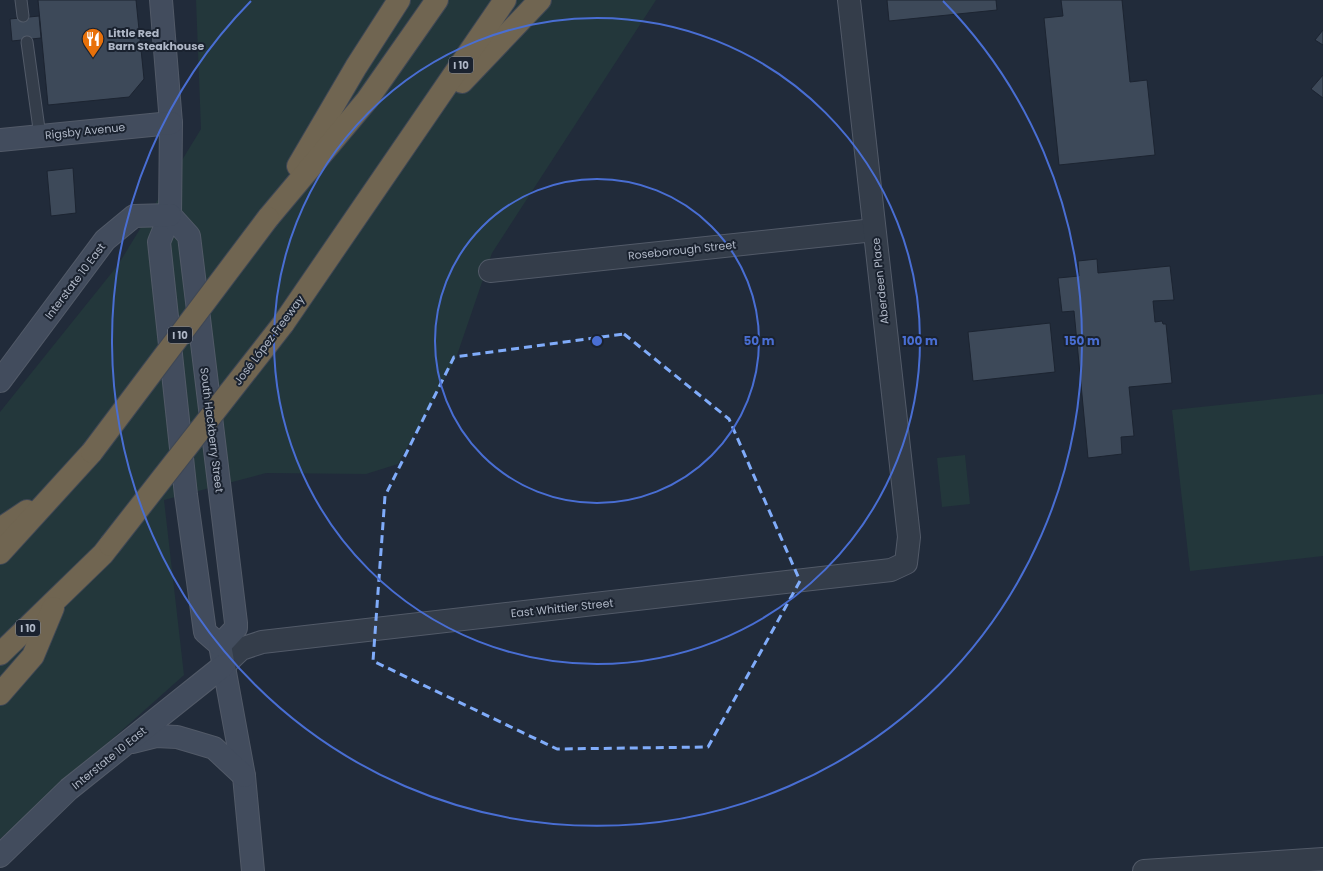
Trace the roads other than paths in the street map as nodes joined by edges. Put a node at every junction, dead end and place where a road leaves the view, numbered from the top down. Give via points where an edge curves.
1 (21, 0) edge
2 (161, 0) edge
3 (399, 0) edge
4 (437, 0) edge
5 (505, 0) edge
6 (540, 0) edge
7 (849, 0) edge
8 (23, 16) dead end
9 (27, 42) dead end
10 (171, 123) junction
11 (417, 129) junction
12 (40, 136) junction
13 (0, 140) edge
14 (170, 215) junction
15 (268, 218) junction
16 (874, 230) junction
17 (490, 271) dead end
18 (0, 381) edge
19 (58, 490) junction
20 (0, 529) edge
21 (0, 553) edge
22 (906, 563) joint
23 (55, 602) junction
24 (0, 654) edge
25 (222, 656) junction
26 (0, 694) edge
27 (126, 744) junction
28 (244, 776) junction
29 (0, 856) edge
30 (1323, 859) edge
31 (1200, 869) edge
32 (1176, 870) edge
33 (253, 871) edge
34 (1144, 871) edge

1 - 8 lane
2 - 10 main road
3 - 15 highway via 356,67
4 - 15 highway, I 10 via 367,100
5 - 11 highway, José López Freeway / I 10
6 - 11 highway
7 - 16 street, Aberdeen Place
9 - 12 lane
10 - 12 main road, Rigsby Avenue
10 - 14 main road
11 - 23 highway, José López Freeway / I 10, bridge via 283,324 103,554
12 - 13 main road, Rigsby Avenue
14 - 18 main road, Interstate 10 East via 134,216 105,240
14 - 25 main road via 159,242 186,495 205,632
14 - 25 main road, South Hackberry Street via 189,236 236,622 236,628
15 - 19 highway, I 10, bridge via 92,452
16 - 17 street, Roseborough Street
16 - 22 street, Aberdeen Place via 909,537
19 - 20 highway
19 - 21 highway, I 10
22 - 25 street, East Whittier Street via 891,570 262,642
23 - 24 highway, José López Freeway / I 10
23 - 26 highway via 33,656
25 - 27 main road, Interstate 10 East
25 - 28 main road
27 - 28 main road via 156,736 177,737 214,748
27 - 29 main road, Interstate 10 East via 69,789
28 - 33 main road
30 - 31 street
31 - 32 street
32 - 34 street

